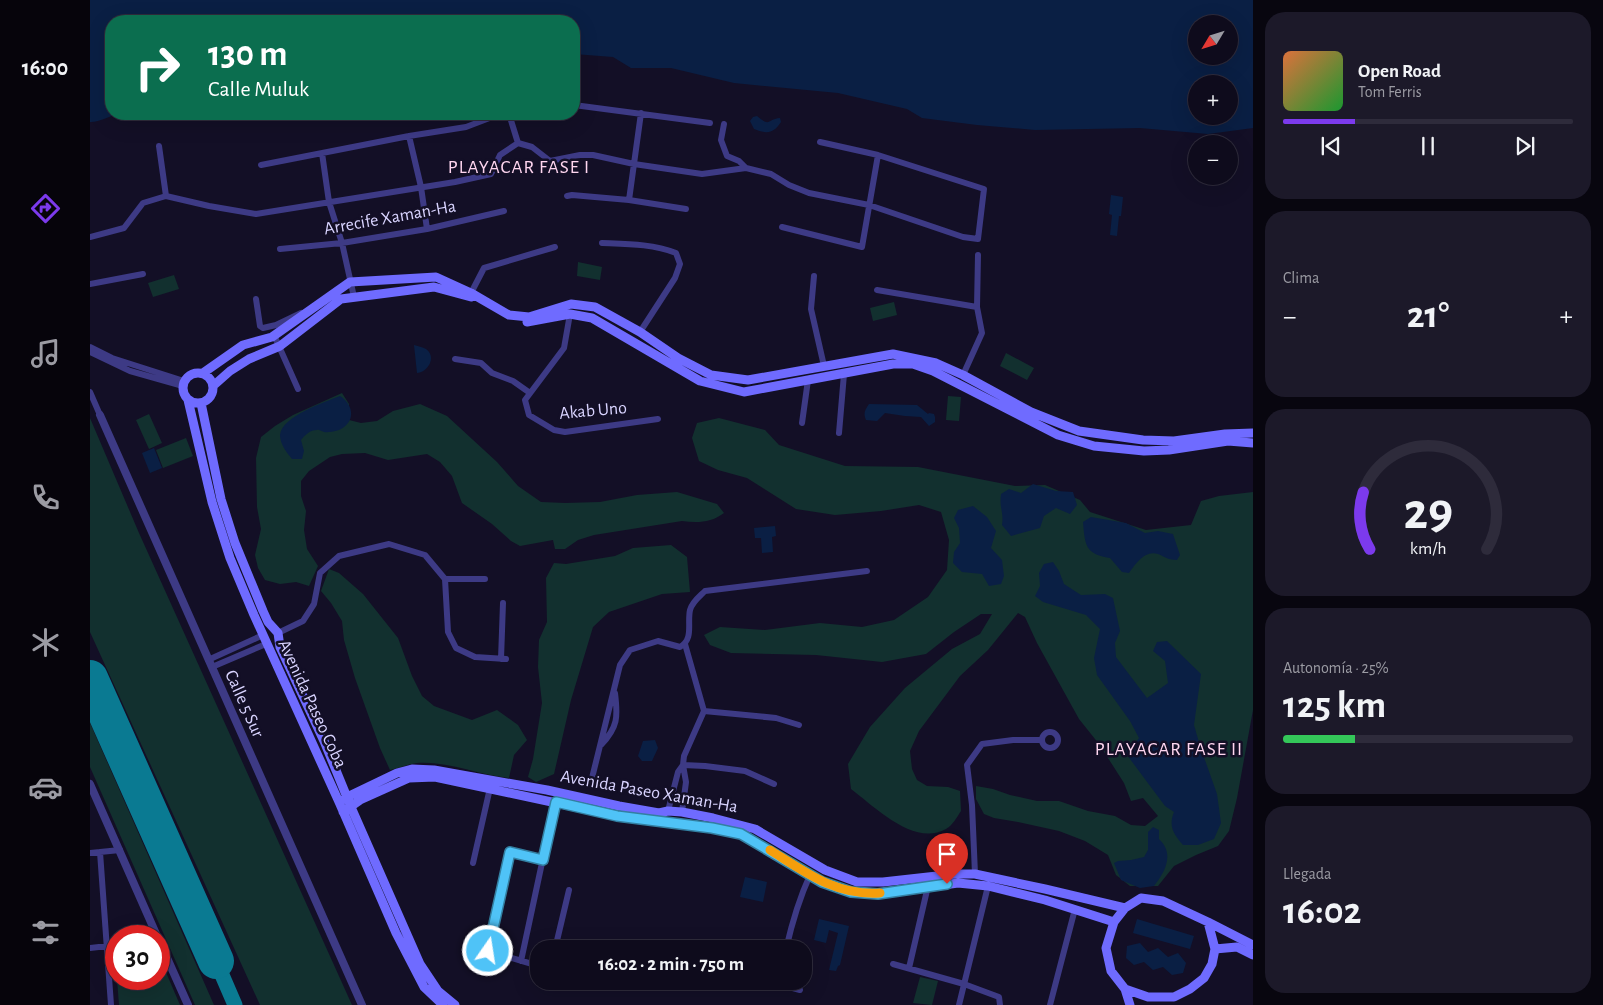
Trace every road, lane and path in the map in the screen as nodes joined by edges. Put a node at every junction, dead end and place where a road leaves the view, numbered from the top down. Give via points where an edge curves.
1 (580, 106) edge
2 (641, 113) junction
3 (484, 120) edge
4 (511, 120) edge
5 (710, 123) dead end
6 (724, 124) dead end
7 (409, 136) junction
8 (820, 142) dead end
9 (518, 143) junction
10 (159, 146) dead end
11 (322, 153) junction
12 (878, 155) junction
13 (634, 164) junction
14 (262, 165) dead end
15 (746, 168) junction
16 (421, 187) junction
17 (166, 196) junction
18 (567, 196) dead end
19 (629, 200) junction
20 (329, 202) junction
21 (869, 205) junction
22 (686, 209) dead end
23 (504, 211) dead end
24 (782, 227) dead end
25 (427, 229) junction
26 (90, 237) edge
27 (342, 243) junction
28 (602, 243) dead end
29 (555, 247) dead end
30 (280, 250) dead end
31 (978, 255) dead end
32 (143, 274) dead end
33 (814, 276) dead end
34 (350, 282) junction
35 (90, 284) edge
36 (878, 290) dead end
37 (471, 293) junction
38 (354, 297) junction
39 (256, 298) dead end
40 (318, 305) junction
41 (977, 307) junction
42 (570, 314) junction
43 (620, 321) junction
44 (614, 331) junction
45 (640, 332) junction
46 (274, 335) junction
47 (280, 346) junction
48 (90, 347) edge
49 (664, 349) junction
50 (90, 352) edge
51 (659, 358) junction
52 (455, 359) dead end
53 (848, 362) junction
54 (824, 366) junction
55 (935, 367) junction
56 (794, 372) junction
57 (203, 373) junction
58 (847, 373) junction
59 (963, 375) junction
60 (808, 380) junction
61 (796, 382) junction
62 (184, 384) junction
63 (214, 386) junction
64 (298, 389) dead end
65 (90, 393) edge
66 (530, 393) junction
67 (188, 400) junction
68 (201, 403) junction
69 (90, 406) edge
70 (100, 415) junction
71 (658, 419) dead end
72 (802, 423) dead end
73 (839, 433) dead end
74 (1253, 433) edge
75 (1253, 443) edge
76 (867, 571) dead end
77 (445, 579) junction
78 (485, 579) dead end
79 (503, 603) dead end
80 (263, 611) junction
81 (254, 615) junction
82 (278, 633) junction
83 (264, 639) junction
84 (685, 644) junction
85 (287, 660) junction
86 (210, 663) junction
87 (277, 665) junction
88 (615, 689) junction
89 (704, 711) junction
90 (799, 725) dead end
91 (1042, 740) dead end
92 (600, 746) junction
93 (683, 765) junction
94 (591, 782) dead end
95 (90, 784) edge
96 (774, 784) dead end
97 (490, 788) junction
98 (343, 799) junction
99 (556, 802) junction
100 (347, 809) junction
101 (668, 811) junction
102 (682, 812) junction
103 (713, 818) junction
104 (712, 828) junction
105 (120, 850) junction
106 (100, 852) junction
107 (90, 853) edge
108 (543, 860) junction
109 (473, 863) dead end
110 (810, 874) junction
111 (975, 874) junction
112 (1001, 879) junction
113 (946, 880) junction
114 (928, 886) junction
115 (988, 886) junction
116 (1000, 889) junction
117 (569, 890) dead end
118 (1125, 908) junction
119 (1075, 909) junction
120 (1114, 922) junction
121 (1208, 922) junction
122 (105, 925) edge
123 (152, 925) edge
124 (557, 940) edge
125 (788, 940) edge
126 (1253, 945) edge
127 (105, 946) edge
128 (90, 948) edge
129 (1214, 948) junction
130 (1253, 955) edge
131 (521, 961) junction
132 (530, 964) edge
133 (893, 964) dead end
134 (170, 967) edge
135 (909, 968) junction
136 (964, 984) junction
137 (1125, 989) junction
138 (110, 990) edge
139 (1174, 997) junction
140 (111, 1005) edge
141 (188, 1005) edge
142 (362, 1005) edge
143 (443, 1005) edge
144 (455, 1005) edge
145 (959, 1005) edge
146 (1000, 1005) edge
147 (1050, 1005) edge
148 (1130, 1005) edge
149 (1162, 1005) edge

1 - 2 street
2 - 5 street
2 - 13 street
3 - 7 street via 466,127
4 - 9 street
6 - 15 street via 721,140 727,156 740,161
7 - 11 street
7 - 16 street
8 - 12 street
9 - 13 street via 532,148 550,161 593,154
9 - 16 street via 500,155 491,174
10 - 17 street
11 - 14 street
11 - 20 street
12 - 21 street
12 - 21 street via 984,189 978,239 963,237
13 - 15 street via 702,174
13 - 19 street
15 - 21 street via 771,174 809,192
16 - 20 street
16 - 25 street
17 - 20 street via 256,214
17 - 26 street via 143,203 124,228
18 - 19 street
19 - 22 street
20 - 27 street
21 - 24 street via 862,247
23 - 25 street, Arrecife Xaman-Ha
25 - 27 street, Arrecife Xaman-Ha
27 - 30 street, Arrecife Xaman-Ha
27 - 34 street
28 - 45 street via 662,247 676,253 680,264 675,278
29 - 37 street via 484,268
31 - 41 street
32 - 35 street
33 - 54 street via 812,309
34 - 37 main road via 436,277
34 - 38 street
34 - 40 main road
36 - 41 street
37 - 43 main road via 509,315 529,317 571,304 595,308
38 - 42 main road via 434,287 470,297 511,321 528,322
38 - 47 main road via 341,299
39 - 40 street via 263,328
40 - 46 main road
41 - 59 street via 982,332
42 - 44 main road via 592,318
42 - 66 street via 564,348
43 - 44 main road
43 - 45 main road
44 - 51 main road
45 - 49 main road
46 - 47 street
46 - 57 main road via 243,345
47 - 63 main road via 249,359
47 - 64 street
48 - 62 street
49 - 51 main road
49 - 56 main road via 711,375 748,380
50 - 62 street via 130,371
51 - 61 main road via 700,381 744,392
52 - 66 street via 482,363 492,373 513,381
53 - 54 main road
53 - 55 main road via 894,354
53 - 58 main road
54 - 56 main road
55 - 58 main road via 893,364
55 - 59 main road
55 - 75 main road via 1058,435 1094,446 1144,451 1228,441
56 - 61 main road
57 - 62 main road via 194,373
57 - 63 main road
58 - 60 main road
58 - 73 street
59 - 74 main road via 1031,412 1079,431 1174,441
60 - 61 main road
60 - 72 street
62 - 67 main road
63 - 68 main road via 210,398
65 - 70 street
66 - 71 street, Akab Uno via 525,400 529,415 554,430 565,432
67 - 68 main road
67 - 81 main road, Avenida Paseo Coba via 212,502 230,558
68 - 80 main road, Avenida Paseo Coba via 221,499
69 - 70 street
70 - 86 street, Calle 5 Sur
76 - 84 street via 705,591 690,610 689,638
77 - 78 street
77 - 79 street via 448,632 456,648 475,657 503,659
77 - 82 street via 425,555 388,544 339,556 320,573 314,604 303,621
80 - 81 main road
80 - 82 main road, Avenida Paseo Coba
81 - 83 main road, Avenida Paseo Coba
82 - 85 main road, Avenida Paseo Coba via 280,647
83 - 86 street
83 - 87 main road, Avenida Paseo Coba
84 - 88 street via 680,647 658,640 630,650 620,665
84 - 89 street
85 - 87 main road
85 - 98 main road, Avenida Paseo Coba via 324,741
86 - 142 street, Calle 5 Sur
87 - 98 main road, Avenida Paseo Coba
88 - 92 street
88 - 92 street via 617,720
89 - 90 street via 776,718
89 - 93 street
91 - 111 street via 982,744 967,765
92 - 94 street
93 - 96 street via 745,771
93 - 101 street via 678,772
93 - 102 street via 686,782
95 - 105 street
97 - 99 main road, Avenida Paseo Xaman-Ha
97 - 100 main road, Avenida Paseo Xaman-Ha via 435,777 409,778
97 - 109 street
98 - 100 main road, Avenida Paseo Coba
98 - 101 main road, Avenida Paseo Xaman-Ha via 412,769 547,790 659,813
99 - 104 main road, Avenida Paseo Xaman-Ha via 617,816
99 - 108 street
100 - 143 main road, Avenida Paseo Coba via 396,933 424,987
100 - 144 main road, Avenida Paseo Coba via 420,964 438,991
101 - 102 main road, Avenida Paseo Xaman-Ha
102 - 103 main road, Avenida Paseo Xaman-Ha
103 - 104 main road
103 - 113 main road, Avenida Paseo Xaman-Ha via 755,829 825,870 858,882
104 - 110 main road, Avenida Paseo Xaman-Ha via 741,834
105 - 106 street
105 - 123 street
106 - 107 street
106 - 122 street
108 - 131 street
108 - 131 street via 510,852 488,951
110 - 114 main road, Avenida Paseo Xaman-Ha via 822,882 851,892 878,894
110 - 125 street
111 - 112 main road, Avenida Paseo Xaman-Ha
111 - 113 main road, Avenida Paseo Xaman-Ha
112 - 116 main road
112 - 118 main road, Avenida Paseo Xaman-Ha
113 - 114 main road, Avenida Paseo Xaman-Ha
113 - 115 main road, Avenida Paseo Xaman-Ha
114 - 135 street
115 - 116 main road, Avenida Paseo Xaman-Ha
115 - 136 street
116 - 119 main road, Avenida Paseo Xaman-Ha
117 - 124 street
118 - 120 main road
118 - 121 main road via 1141,898 1163,900
119 - 120 main road, Avenida Paseo Xaman-Ha
119 - 147 street
120 - 137 main road via 1106,948 1111,971
121 - 126 main road
121 - 129 main road
127 - 128 street
129 - 130 main road via 1237,947
129 - 139 main road via 1212,964 1204,978
131 - 132 street
133 - 135 street
134 - 141 street
135 - 136 street
136 - 145 street
136 - 146 street via 999,997
137 - 139 main road via 1148,996
137 - 148 main road
138 - 140 street
139 - 149 main road

